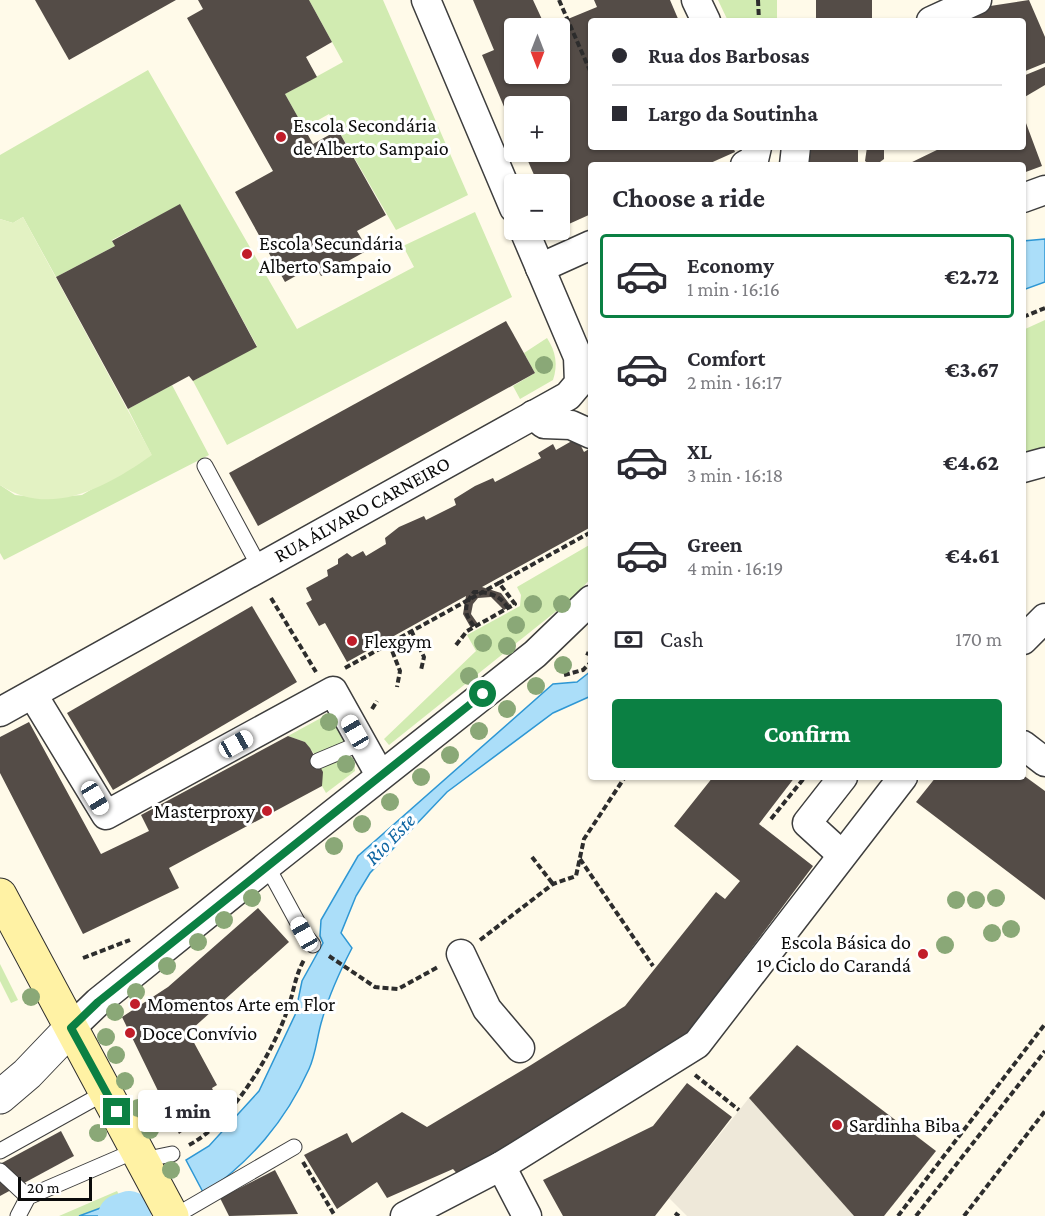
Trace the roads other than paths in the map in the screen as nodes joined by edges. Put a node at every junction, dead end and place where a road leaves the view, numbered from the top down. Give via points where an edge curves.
1 (426, 0) edge
2 (696, 0) edge
3 (977, 0) edge
4 (705, 18) edge
5 (938, 18) edge
6 (504, 184) edge
7 (1045, 190) edge
8 (1026, 197) edge
9 (528, 240) edge
10 (588, 246) edge
11 (540, 268) junction
12 (533, 415) junction
13 (588, 432) edge
14 (1045, 462) edge
15 (205, 466) dead end
16 (1026, 467) edge
17 (259, 566) junction
18 (588, 603) edge
19 (1045, 618) edge
20 (1026, 637) edge
21 (33, 695) junction
22 (0, 712) edge
23 (361, 743) junction
24 (1026, 747) edge
25 (318, 761) dead end
26 (1045, 762) edge
27 (380, 775) junction
28 (841, 780) edge
29 (901, 780) edge
30 (842, 855) junction
31 (267, 866) junction
32 (0, 895) edge
33 (313, 945) road end
34 (461, 954) dead end
35 (71, 1028) junction
36 (520, 1048) dead end
37 (106, 1092) junction
38 (0, 1097) edge
39 (294, 1147) road end
40 (0, 1151) edge
41 (150, 1159) junction
42 (501, 1166) junction
43 (0, 1171) edge
44 (28, 1197) junction
45 (181, 1212) edge
46 (18, 1216) edge
47 (405, 1216) edge
48 (527, 1216) edge

1 - 6 street
2 - 4 street
3 - 5 street
7 - 8 street
9 - 11 street, RUA ÁLVARO CARNEIRO
10 - 11 street
11 - 12 street, RUA ÁLVARO CARNEIRO via 578,357 579,383 568,396
12 - 13 street via 544,424 571,425
12 - 17 street, RUA ÁLVARO CARNEIRO
14 - 16 street
15 - 17 lane
17 - 21 street, RUA ÁLVARO CARNEIRO
18 - 27 street via 535,654
19 - 20 street
21 - 22 street, RUA ÁLVARO CARNEIRO
21 - 23 street via 106,815 333,691
23 - 25 lane
23 - 27 street
24 - 26 street
27 - 31 street
28 - 30 street via 807,823
29 - 30 street
30 - 42 street via 698,1044
31 - 33 lane
31 - 35 street
32 - 35 main road
34 - 36 street via 487,1008
35 - 37 main road
35 - 38 street
37 - 40 lane
37 - 41 main road
39 - 45 lane
41 - 44 lane
41 - 45 main road
42 - 47 street
42 - 48 street
43 - 44 lane
44 - 46 lane

